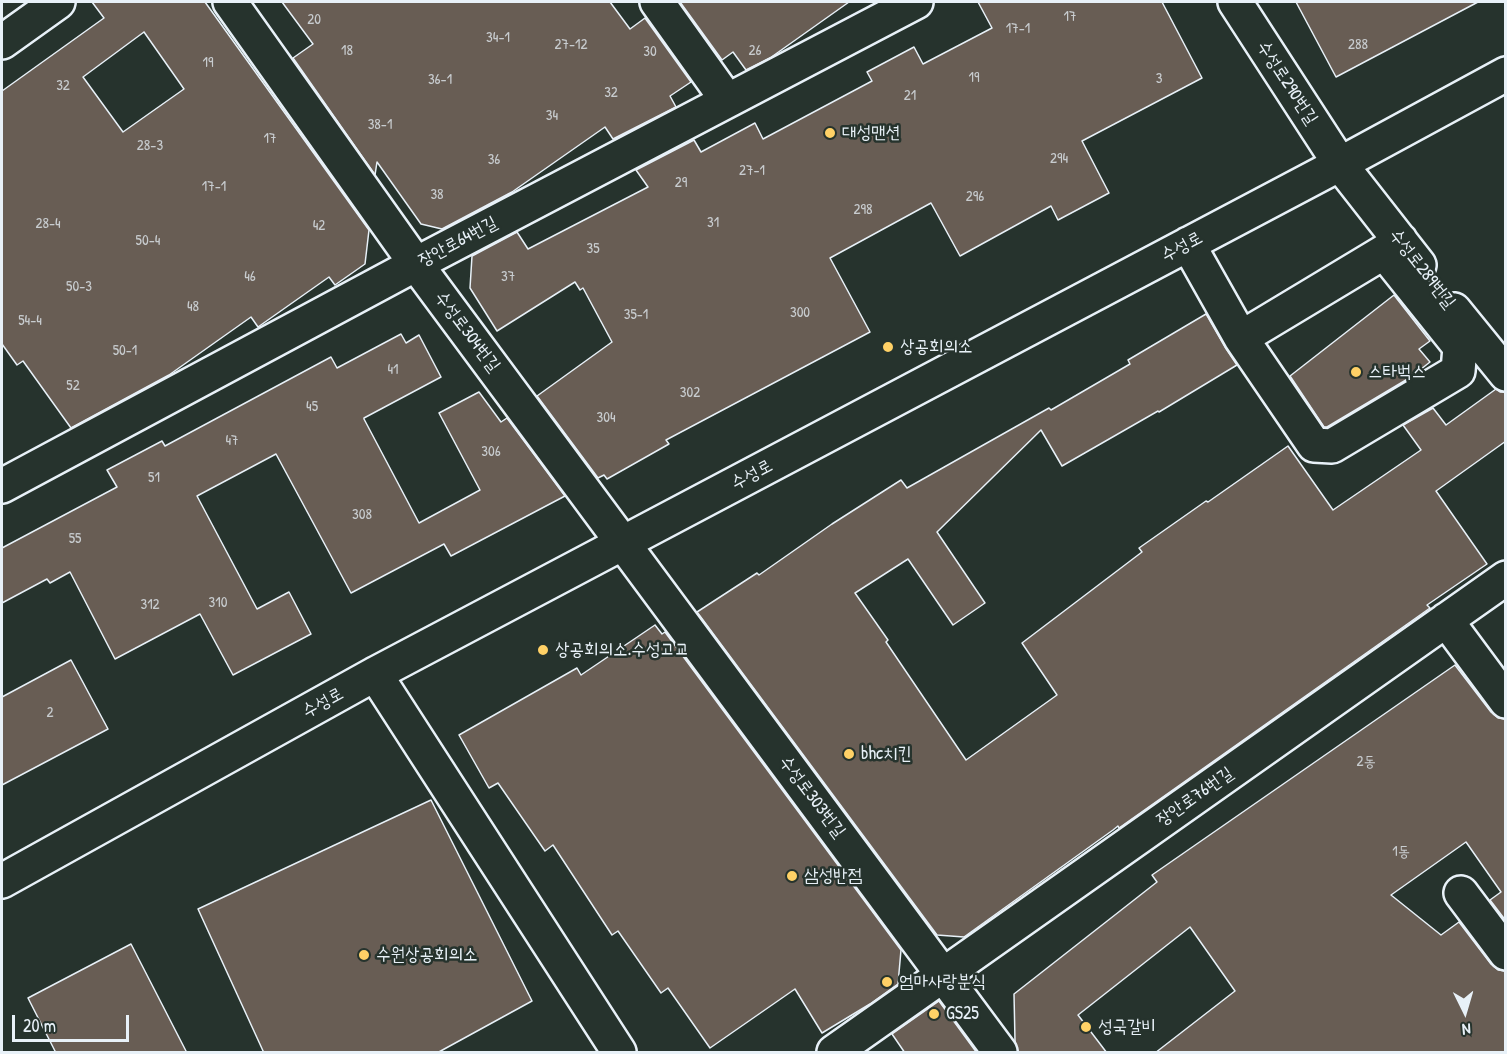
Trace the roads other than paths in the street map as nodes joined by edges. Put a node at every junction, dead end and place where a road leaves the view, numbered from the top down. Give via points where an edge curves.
1 (57, 2) edge
2 (230, 2) edge
3 (657, 2) edge
4 (1235, 2) edge
5 (911, 3) edge
6 (2, 42) edge
7 (1506, 74) edge
8 (727, 100) junction
9 (1340, 164) junction
10 (1188, 244) junction
11 (1392, 246) junction
12 (416, 264) junction
13 (1241, 338) junction
14 (1506, 374) edge
15 (2, 486) edge
16 (624, 543) junction
17 (1506, 578) edge
18 (1446, 620) junction
19 (375, 674) junction
20 (1506, 701) edge
21 (2, 881) edge
22 (1461, 892) dead end
23 (1506, 953) edge
24 (944, 975) junction
25 (618, 1053) edge
26 (834, 1053) edge
27 (1000, 1053) edge

1 - 6 street
2 - 12 street, 수성로304번길
3 - 8 street
4 - 9 street, 수성로290번길
5 - 8 street, 장안로64번길
7 - 9 street, 수성로
8 - 12 street, 장안로64번길
9 - 10 street, 수성로
9 - 11 street, 수성로289번길
10 - 13 street
10 - 16 street, 수성로
11 - 13 street
11 - 13 street via 1460,347 1458,371 1332,447 1314,445
11 - 14 street, 수성로289번길
12 - 15 street, 장안로64번길
12 - 16 street, 수성로304번길
16 - 19 street, 수성로
16 - 24 street, 수성로303번길
17 - 18 street, 장안로76번길
18 - 20 street
18 - 24 street, 장안로76번길
19 - 21 street, 수성로
19 - 25 street
22 - 23 street
24 - 26 street, 장안로76번길
24 - 27 street, 수성로303번길

